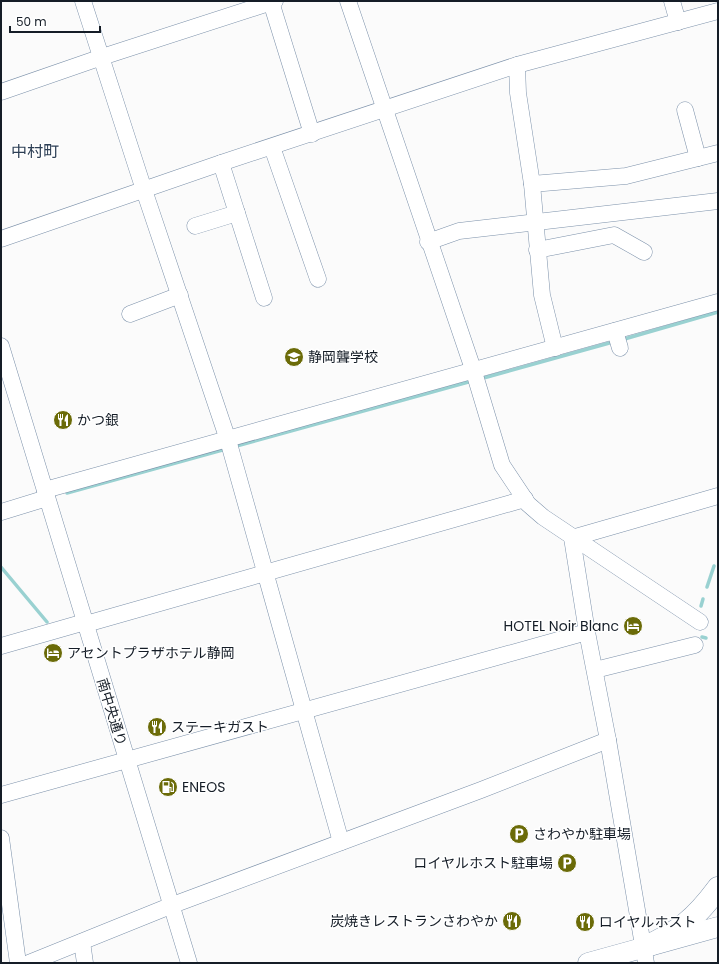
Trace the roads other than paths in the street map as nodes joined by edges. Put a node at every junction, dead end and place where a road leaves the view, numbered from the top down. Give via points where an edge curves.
1 (83, 1) edge
2 (348, 1) edge
3 (672, 1) edge
4 (273, 2) edge
5 (709, 9) edge
6 (678, 22) junction
7 (102, 56) junction
8 (516, 65) junction
9 (1, 92) edge
10 (385, 110) junction
11 (685, 110) dead end
12 (312, 134) junction
13 (272, 147) junction
14 (718, 153) edge
15 (698, 158) junction
16 (221, 163) junction
17 (532, 184) junction
18 (144, 190) junction
19 (718, 201) edge
20 (237, 213) junction
21 (534, 221) junction
22 (195, 226) dead end
23 (1, 239) edge
24 (428, 242) junction
25 (537, 250) junction
26 (644, 252) dead end
27 (318, 279) dead end
28 (180, 295) junction
29 (264, 298) dead end
30 (718, 302) edge
31 (130, 314) dead end
32 (1, 346) edge
33 (555, 348) junction
34 (475, 377) junction
35 (229, 445) junction
36 (46, 494) junction
37 (718, 496) edge
38 (525, 499) junction
39 (1, 512) edge
40 (572, 538) junction
41 (265, 573) junction
42 (700, 622) dead end
43 (85, 623) junction
44 (587, 632) junction
45 (695, 645) dead end
46 (1, 646) edge
47 (595, 670) junction
48 (304, 710) junction
49 (608, 740) junction
50 (127, 760) junction
51 (1, 795) edge
52 (1, 838) edge
53 (341, 842) junction
54 (718, 888) edge
55 (170, 906) junction
56 (718, 928) edge
57 (82, 942) junction
58 (644, 956) edge
59 (18, 963) edge
60 (29, 963) edge
61 (84, 963) edge
62 (189, 963) edge
63 (588, 963) edge

1 - 7 street
2 - 10 street
3 - 6 street
4 - 7 street
4 - 12 street
5 - 6 street
6 - 8 street
7 - 9 street
7 - 18 street
8 - 10 street
8 - 17 street
10 - 12 street
10 - 24 street
11 - 15 street
12 - 13 street
13 - 16 street
13 - 27 street
14 - 15 street
15 - 17 street via 626,176
16 - 18 street
16 - 20 street
17 - 21 street
18 - 23 street
18 - 28 street
19 - 21 street
20 - 22 street
20 - 29 street
21 - 24 street via 459,231
21 - 25 street
24 - 34 street
25 - 26 street via 614,235
25 - 33 street via 542,295
28 - 31 street
28 - 35 street
30 - 33 street via 617,338
32 - 36 street, 南中央通り
33 - 34 street
34 - 35 street
34 - 38 street via 502,465
35 - 36 street
35 - 41 street
36 - 39 street
36 - 43 street, 南中央通り
37 - 40 street
38 - 40 street via 543,517
38 - 41 street
40 - 42 street
40 - 44 street
41 - 43 street
41 - 48 street
43 - 46 street
43 - 50 street, 南中央通り
44 - 47 street
44 - 48 street
45 - 47 street
47 - 49 street
48 - 50 street
48 - 53 street
49 - 53 street
49 - 58 street
50 - 51 street
50 - 55 street, 南中央通り
52 - 59 street
53 - 55 street
54 - 58 highway via 685,924
55 - 57 street
55 - 62 street, 南中央通り
56 - 58 main road
57 - 60 street
57 - 61 street
58 - 63 main road

